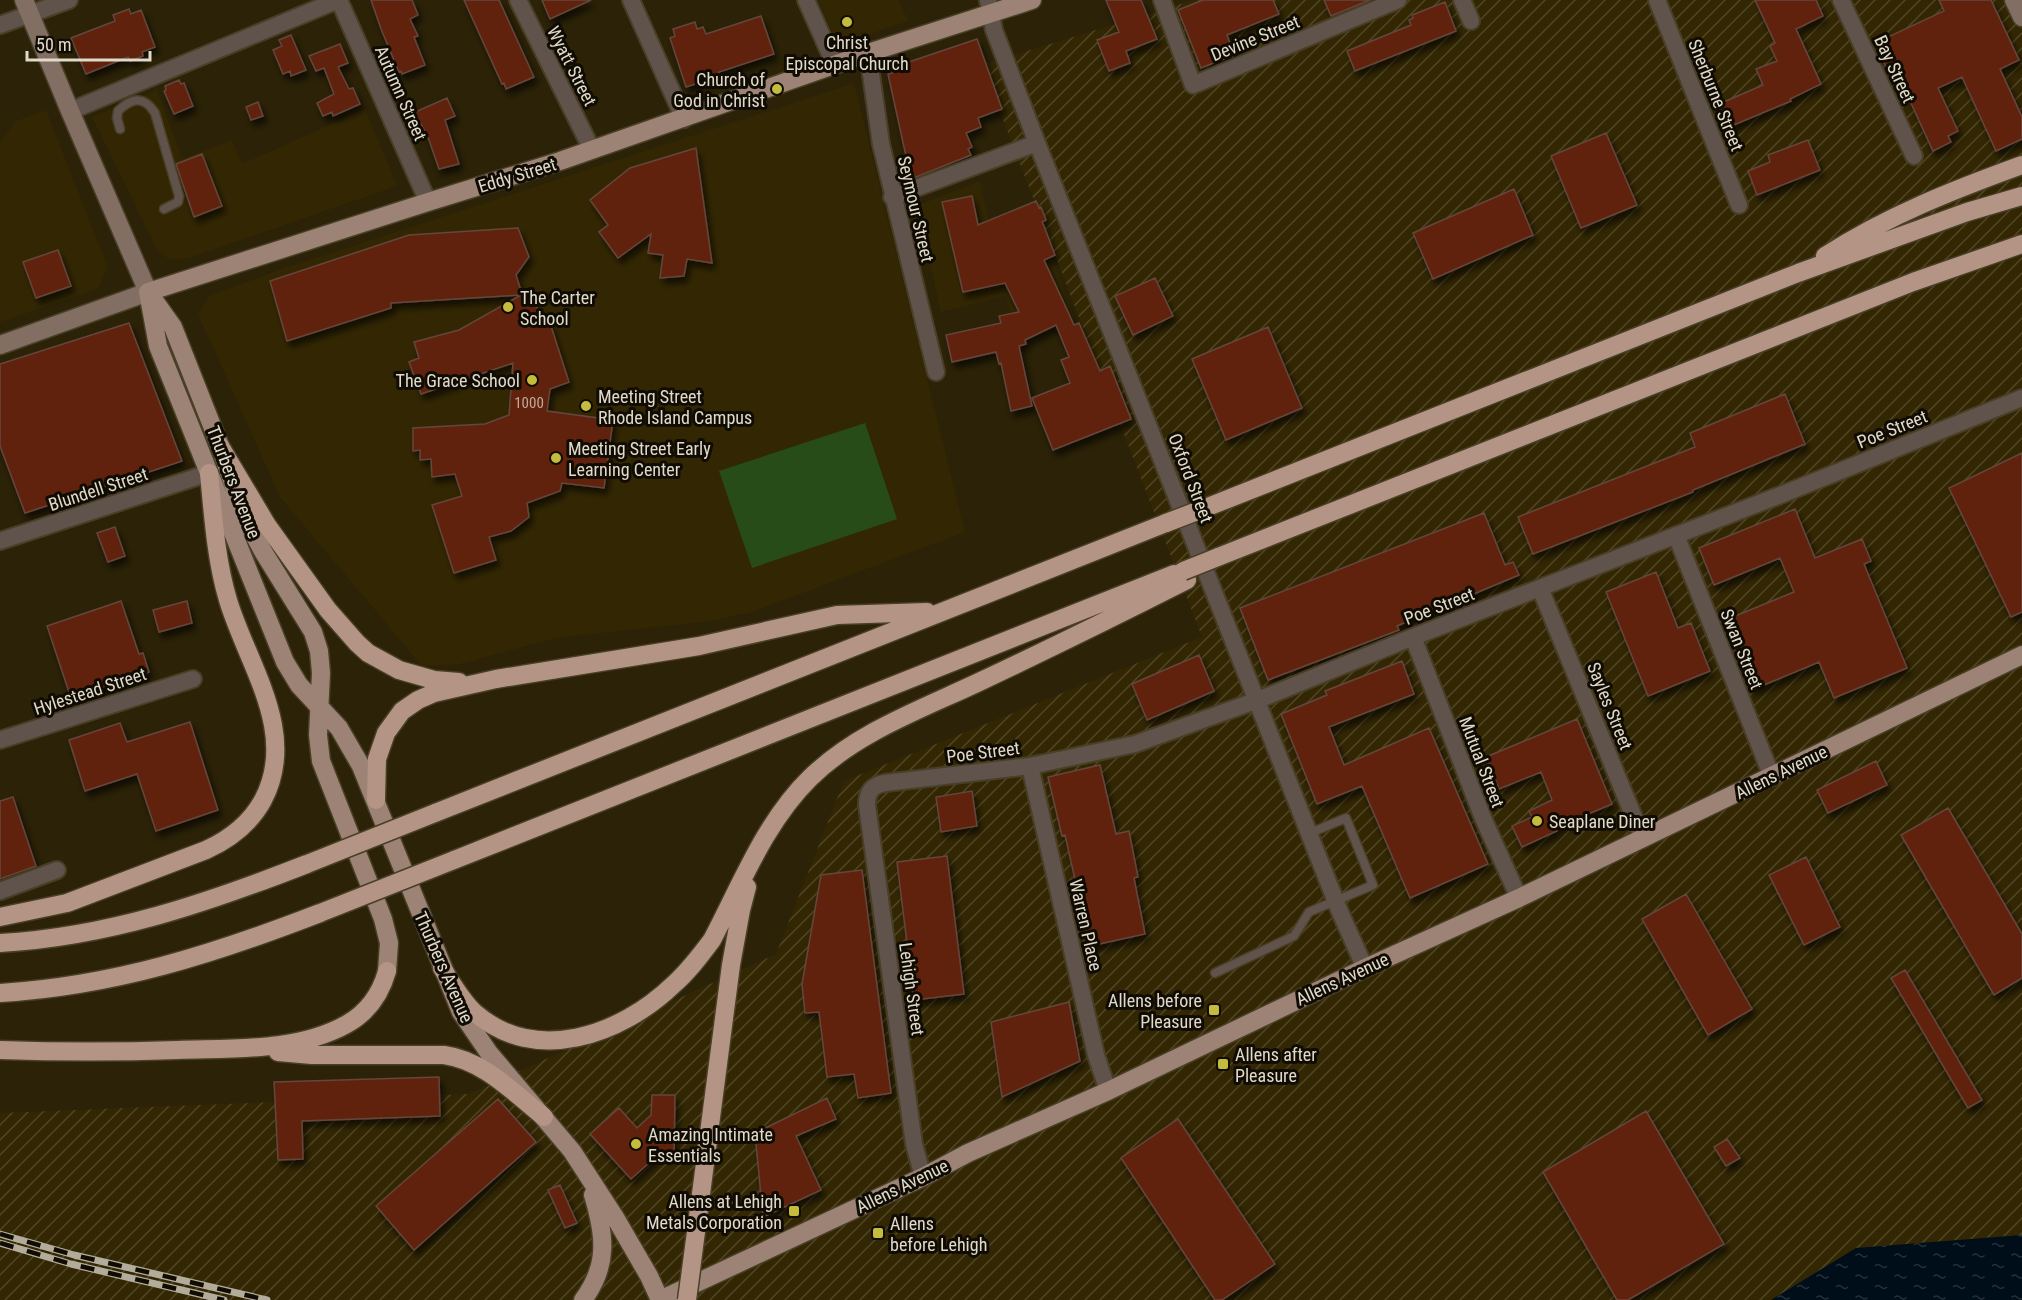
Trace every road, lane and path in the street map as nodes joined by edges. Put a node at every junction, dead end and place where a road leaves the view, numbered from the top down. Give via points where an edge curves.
1 (69, 0) edge
2 (339, 0) edge
3 (518, 0) edge
4 (630, 0) edge
5 (806, 0) edge
6 (1032, 0) edge
7 (1162, 0) edge
8 (1398, 0) edge
9 (1462, 0) edge
10 (1657, 0) edge
11 (1841, 0) edge
12 (2014, 0) edge
13 (990, 6) edge
14 (27, 7) edge
15 (2022, 17) edge
16 (1471, 21) dead end
17 (0, 24) edge
18 (868, 53) junction
19 (835, 65) junction
20 (70, 111) junction
21 (684, 119) junction
22 (120, 129) dead end
23 (1037, 143) junction
24 (592, 150) junction
25 (1914, 156) dead end
26 (2022, 165) edge
27 (2022, 196) edge
28 (892, 197) junction
29 (428, 202) junction
30 (1739, 205) dead end
31 (164, 209) dead end
32 (2022, 244) edge
33 (1798, 273) junction
34 (148, 292) junction
35 (0, 345) edge
36 (936, 372) dead end
37 (2022, 398) edge
38 (220, 446) junction
39 (209, 473) junction
40 (1676, 535) junction
41 (0, 541) edge
42 (1185, 575) junction
43 (1540, 588) junction
44 (940, 612) junction
45 (1413, 637) junction
46 (2022, 655) edge
47 (193, 679) dead end
48 (496, 679) junction
49 (1258, 700) junction
50 (320, 706) junction
51 (0, 740) edge
52 (1030, 766) junction
53 (1772, 777) junction
54 (376, 800) junction
55 (867, 805) joint
56 (1310, 833) junction
57 (1643, 839) junction
58 (764, 840) junction
59 (57, 870) dead end
60 (0, 891) edge
61 (1519, 898) junction
62 (1336, 901) junction
63 (0, 917) edge
64 (0, 943) edge
65 (442, 968) junction
66 (1365, 968) junction
67 (387, 971) joint
68 (1215, 973) dead end
69 (0, 993) edge
70 (237, 1048) junction
71 (0, 1050) edge
72 (1108, 1091) junction
73 (544, 1117) junction
74 (585, 1171) junction
75 (922, 1178) junction
76 (583, 1300) edge
77 (660, 1300) edge
78 (687, 1300) edge

1 - 14 street
2 - 20 street
2 - 29 street, Autumn Street
3 - 24 street, Wyatt Street
4 - 21 street
5 - 19 street
6 - 13 main road, Eddy Street
7 - 8 street, Devine Street via 1193,84
9 - 16 street
10 - 30 street, Sherburne Street
11 - 25 street, Bay Street
12 - 15 main road
13 - 18 main road, Eddy Street
13 - 23 street, Oxford Street via 994,30
14 - 17 street
14 - 20 main road, Thurbers Avenue
18 - 19 main road, Eddy Street
18 - 28 street, Seymour Street via 880,144
19 - 21 main road, Eddy Street
20 - 34 main road, Thurbers Avenue
21 - 24 main road, Eddy Street
22 - 31 lane via 118,111 126,103 144,101 155,113 179,195 178,202
23 - 28 street
23 - 49 street, Oxford Street
24 - 29 main road, Eddy Street
26 - 33 highway via 1878,224
27 - 33 highway
28 - 36 street, Seymour Street
29 - 34 main road, Eddy Street
32 - 42 highway, bridge via 1913,282 1269,537
33 - 44 highway, bridge
34 - 35 main road, Eddy Street
34 - 38 main road, Thurbers Avenue via 173,327
34 - 39 main road, Thurbers Avenue via 158,346
37 - 40 street, Poe Street
38 - 48 highway via 282,546 337,621 362,648 399,670 425,678 465,682
38 - 50 main road, Thurbers Avenue via 244,518 313,632 320,662
39 - 41 street, Blundell Street
39 - 50 main road, Thurbers Avenue via 285,662 299,685
39 - 63 highway via 228,599 267,700 275,733 275,764 266,793 236,832 206,850 77,900
40 - 43 street, Poe Street
40 - 53 street, Swan Street
42 - 58 highway via 851,745 810,778
42 - 69 highway, bridge via 228,948 141,973 72,986
43 - 45 street, Poe Street
43 - 57 street, Sayles Street
44 - 48 highway via 837,615 710,644
44 - 64 highway, bridge via 224,895 139,922 71,936
45 - 49 street, Poe Street
45 - 61 street, Mutual Street
46 - 53 main road, Allens Avenue
47 - 51 street, Hylestead Street
48 - 54 highway via 434,693 396,717 379,749
49 - 52 street, Poe Street via 1124,747
49 - 56 street, Oxford Street
50 - 54 main road, Thurbers Avenue via 354,752
50 - 67 main road, Thurbers Avenue via 321,761 383,919 389,943
52 - 55 street, Poe Street via 879,784 867,795
52 - 72 street, Warren Place via 1096,1055
53 - 57 main road, Allens Avenue
54 - 65 main road, Thurbers Avenue
55 - 75 street, Lehigh Street
56 - 62 street, Oxford Street
56 - 62 lane via 1346,818 1373,885
57 - 61 main road, Allens Avenue
58 - 65 highway via 712,940 687,972 656,1000 612,1026 579,1038 554,1041 512,1035 466,1005
58 - 78 highway, bridge via 750,875 737,930
59 - 60 street
61 - 66 main road, Allens Avenue
62 - 66 street, Oxford Street
62 - 68 lane via 1309,912 1294,936
65 - 73 main road, Thurbers Avenue via 469,1026
66 - 72 main road, Allens Avenue
67 - 70 highway via 375,999 348,1023 297,1042
70 - 71 highway
70 - 73 highway via 312,1055 452,1056 482,1068
72 - 75 main road, Allens Avenue via 968,1153
73 - 74 main road, Thurbers Avenue
74 - 76 main road via 600,1218 603,1250 600,1271
74 - 77 main road, Thurbers Avenue
75 - 77 main road, Allens Avenue

